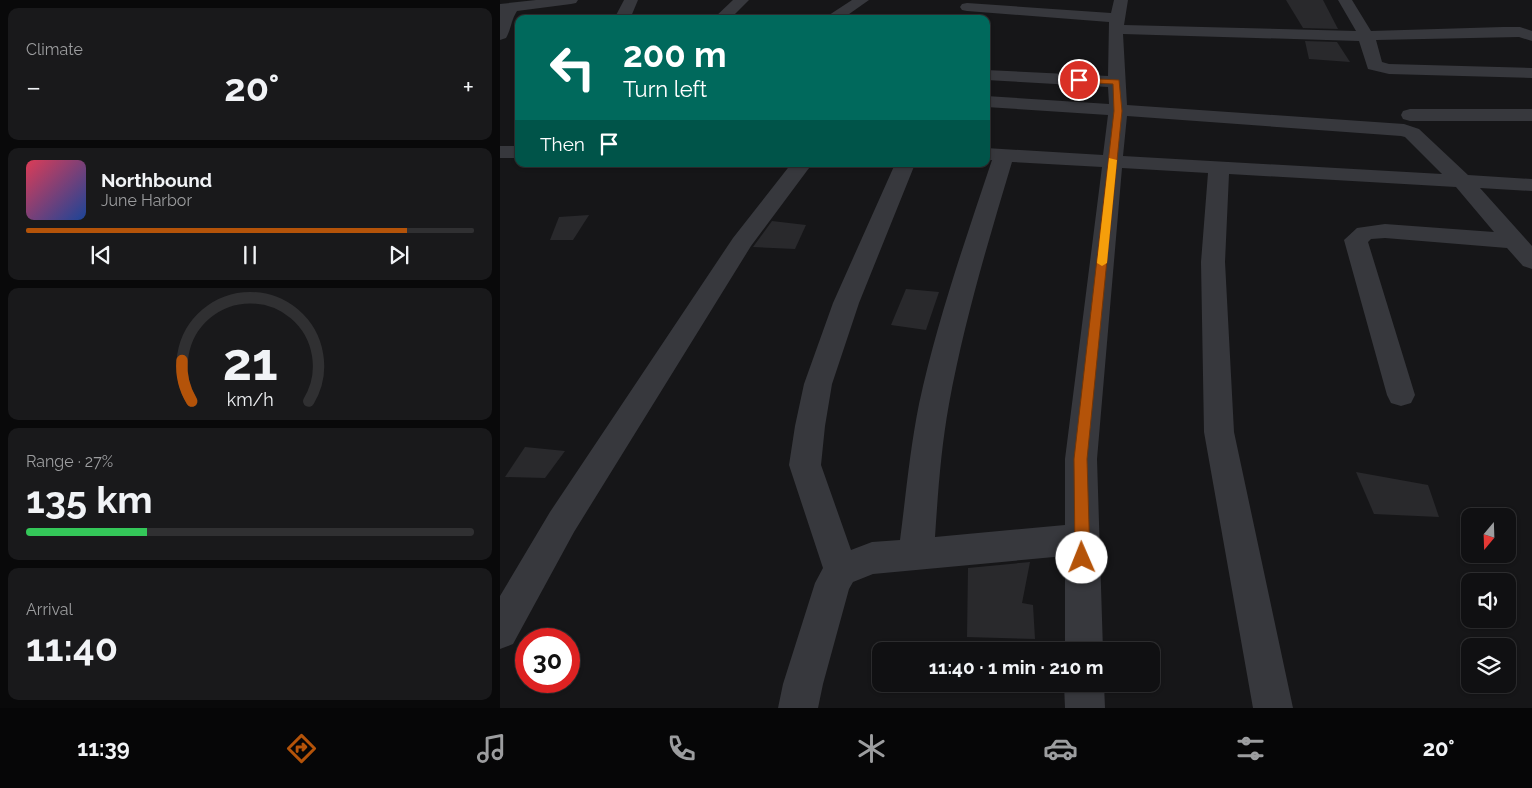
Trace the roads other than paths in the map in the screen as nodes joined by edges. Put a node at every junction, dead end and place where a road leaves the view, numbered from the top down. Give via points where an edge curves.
1 (571, 0) edge
2 (632, 0) edge
3 (742, 0) edge
4 (862, 0) edge
5 (1345, 0) edge
6 (506, 8) edge
7 (966, 9) edge
8 (624, 15) edge
9 (725, 15) edge
10 (838, 15) edge
11 (1118, 16) edge
12 (500, 35) edge
13 (1366, 36) junction
14 (1532, 36) edge
15 (1532, 73) edge
16 (990, 75) edge
17 (1116, 82) junction
18 (990, 101) edge
19 (1118, 111) junction
20 (1410, 115) dead end
21 (1532, 115) edge
22 (500, 152) edge
23 (515, 152) edge
24 (995, 154) edge
25 (1112, 160) junction
26 (800, 167) edge
27 (904, 167) edge
28 (1219, 167) junction
29 (1463, 182) junction
30 (1532, 185) edge
31 (1515, 241) junction
32 (1532, 261) edge
33 (1401, 395) dead end
34 (1082, 539) junction
35 (916, 555) junction
36 (842, 570) junction
37 (500, 631) edge
38 (1084, 642) edge
39 (1084, 692) edge
40 (798, 708) edge
41 (1085, 708) edge
42 (1273, 708) edge

1 - 6 street
2 - 8 street
3 - 9 street
4 - 10 street
5 - 13 street
6 - 12 street
7 - 11 street
11 - 13 street
11 - 17 street
13 - 14 street via 1520,32
13 - 15 street via 1374,65 1384,68
16 - 17 street
17 - 19 street
18 - 19 street
19 - 25 street
19 - 29 street via 1404,130 1418,138
20 - 21 street
22 - 23 street
24 - 25 street
24 - 35 street via 937,386
25 - 28 street
25 - 34 street via 1081,459
26 - 37 street via 741,244 562,522
27 - 36 street via 846,302 818,384 810,426 805,465
28 - 29 street
28 - 42 street via 1213,262 1219,432
29 - 30 street
29 - 31 street
31 - 32 street
31 - 33 street via 1385,231 1365,233 1356,240
34 - 35 street
34 - 38 street
35 - 36 street via 872,558
36 - 40 street via 833,582
39 - 41 street

